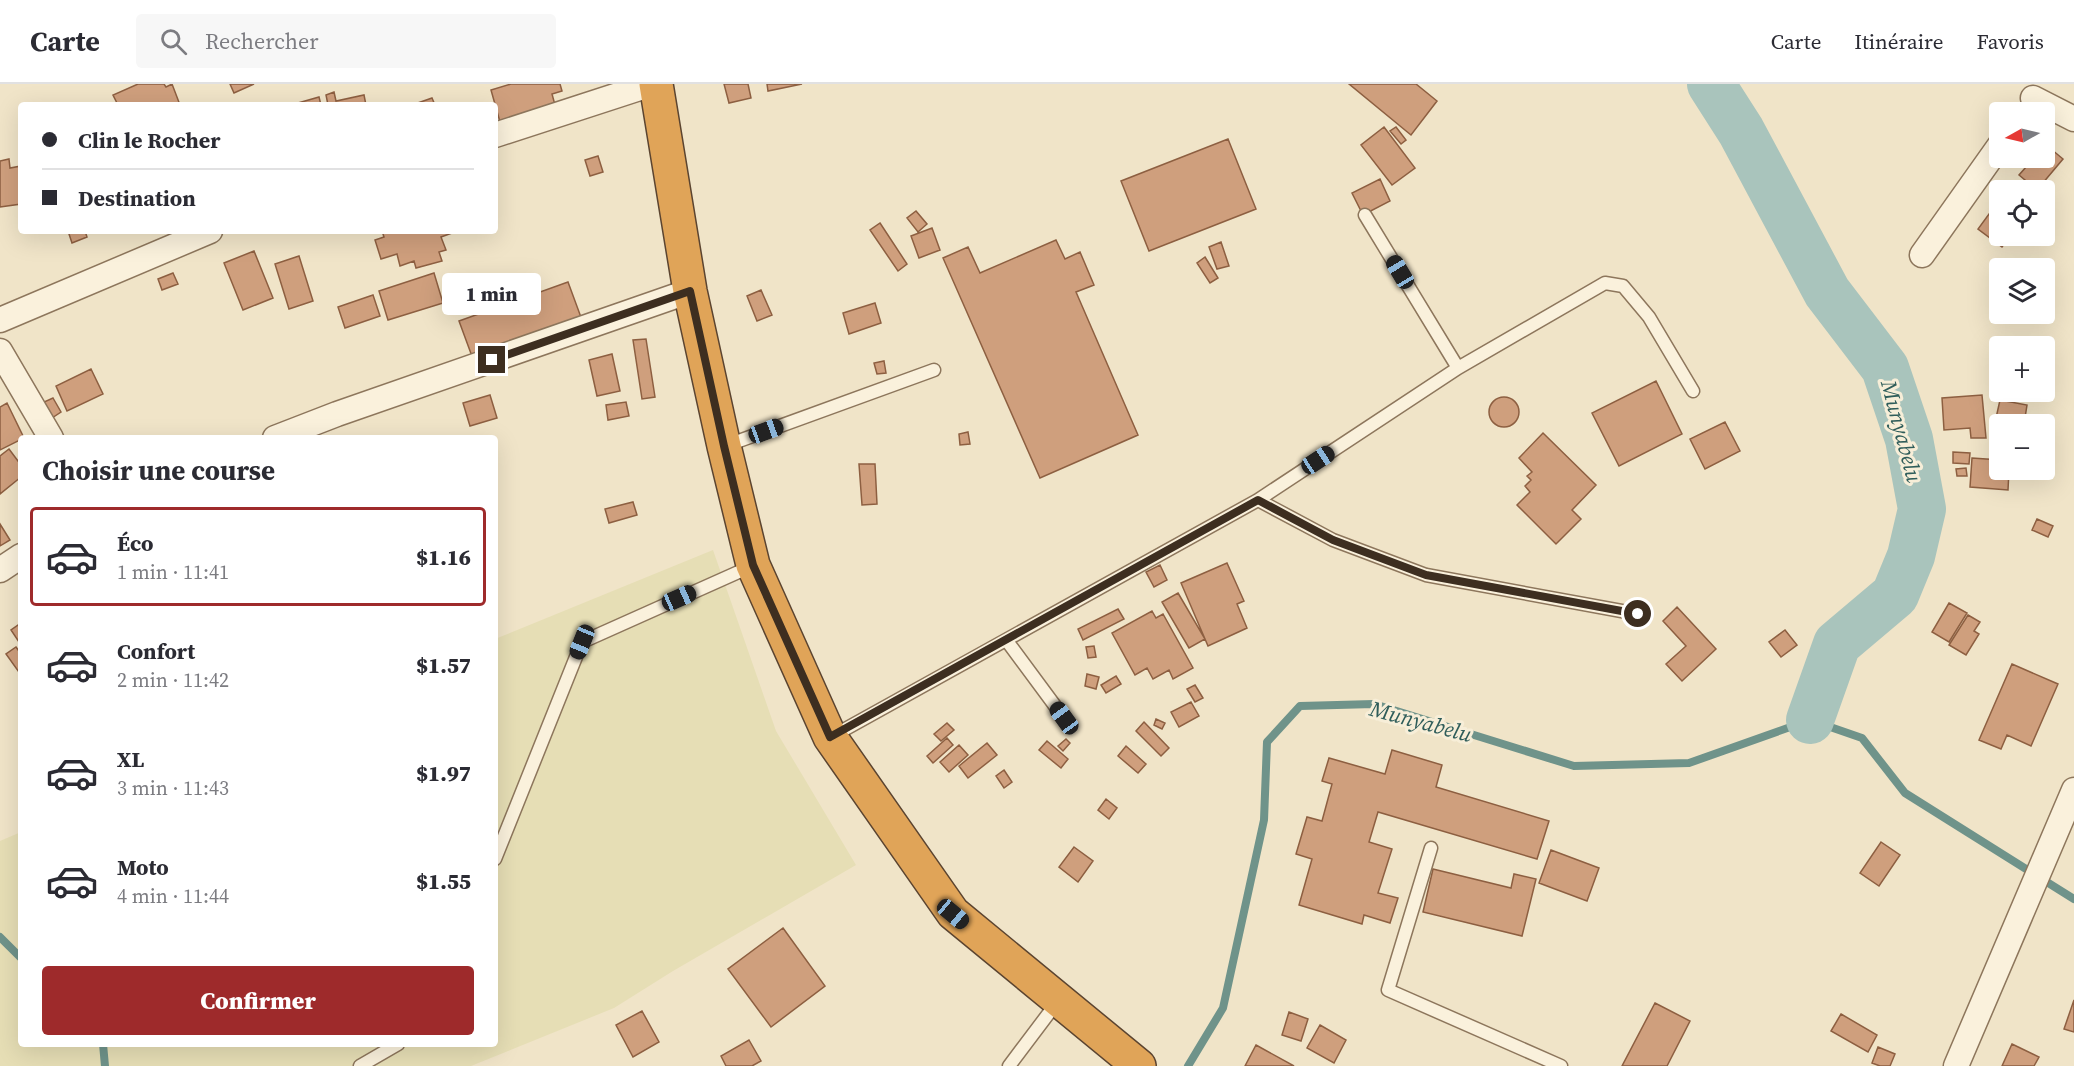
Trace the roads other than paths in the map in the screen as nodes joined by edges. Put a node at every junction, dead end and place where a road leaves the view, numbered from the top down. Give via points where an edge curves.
1 (654, 84) edge
2 (2032, 98) edge
3 (2074, 119) edge
4 (498, 134) edge
5 (1989, 161) edge
6 (1365, 214) dead end
7 (203, 234) edge
8 (1922, 255) dead end
9 (690, 291) junction
10 (0, 320) edge
11 (0, 351) edge
12 (1458, 368) junction
13 (934, 370) dead end
14 (1693, 391) dead end
15 (49, 435) edge
16 (283, 435) edge
17 (724, 446) junction
18 (1258, 500) junction
19 (18, 558) edge
20 (753, 565) junction
21 (0, 570) edge
22 (1638, 614) dead end
23 (1007, 641) junction
24 (1064, 718) dead end
25 (830, 737) junction
26 (2074, 790) edge
27 (1431, 848) dead end
28 (498, 852) edge
29 (1058, 1001) junction
30 (393, 1047) edge
31 (360, 1066) edge
32 (1009, 1066) edge
33 (1140, 1066) edge
34 (1561, 1066) edge
35 (1956, 1066) edge

1 - 4 street
1 - 9 highway
2 - 3 street
5 - 8 street
6 - 12 lane
7 - 10 street
9 - 16 street
9 - 17 highway
11 - 15 street
12 - 14 lane via 1605,283 1623,286 1649,317
12 - 18 lane
13 - 17 lane
17 - 20 highway
18 - 22 lane via 1333,540 1426,575
18 - 23 lane
19 - 21 street
20 - 25 highway
20 - 28 lane via 582,642
23 - 24 lane
23 - 25 lane
25 - 29 highway via 953,914
26 - 35 street
27 - 34 lane via 1388,990
29 - 32 lane
29 - 33 highway
30 - 31 lane

